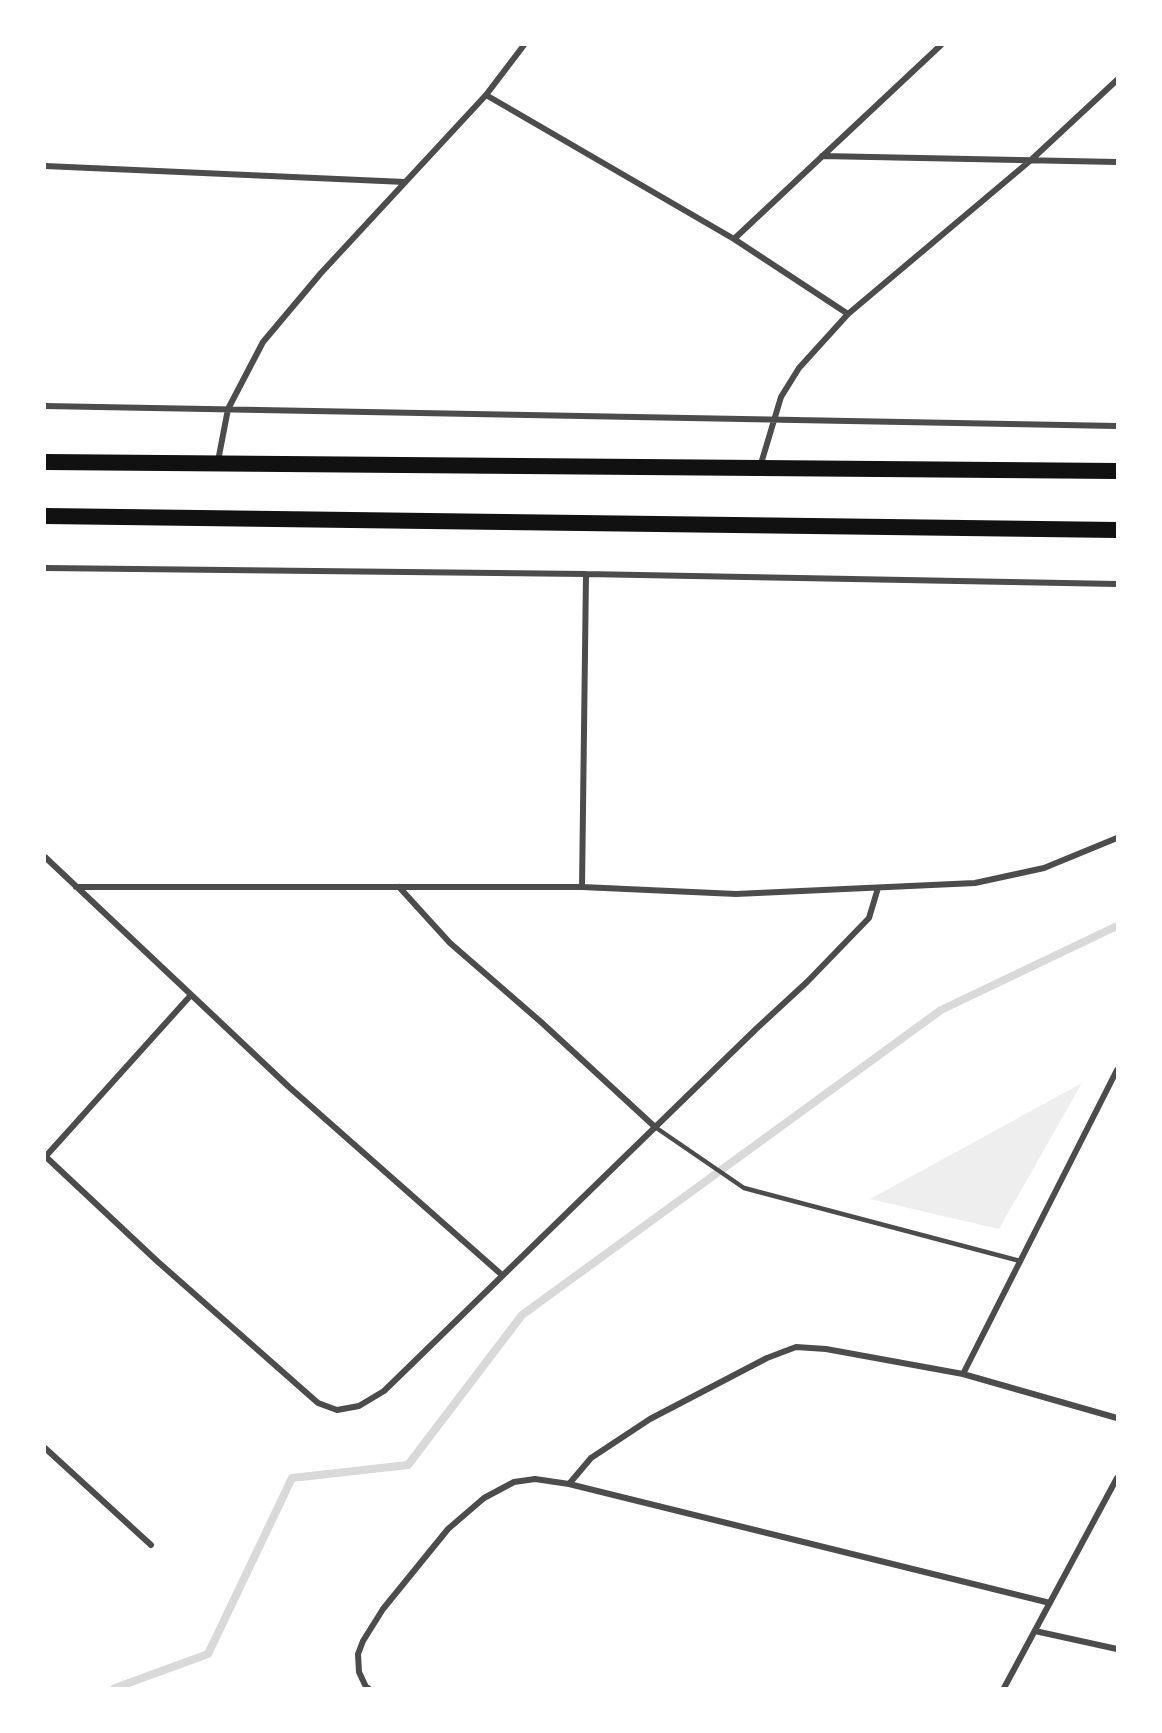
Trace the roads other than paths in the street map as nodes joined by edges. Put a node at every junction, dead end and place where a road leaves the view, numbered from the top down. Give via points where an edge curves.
1 (524, 45) edge
2 (941, 45) edge
3 (1117, 80) edge
4 (486, 95) junction
5 (822, 156) junction
6 (1031, 160) junction
7 (1117, 162) edge
8 (45, 166) edge
9 (405, 182) junction
10 (734, 238) junction
11 (848, 314) junction
12 (45, 406) edge
13 (228, 409) junction
14 (774, 420) junction
15 (1117, 426) edge
16 (45, 462) edge
17 (218, 462) junction
18 (759, 468) junction
19 (1117, 471) edge
20 (45, 516) edge
21 (1117, 530) edge
22 (45, 568) edge
23 (586, 574) junction
24 (1117, 584) edge
25 (1117, 838) edge
26 (45, 857) edge
27 (399, 886) junction
28 (76, 887) junction
29 (582, 887) junction
30 (878, 888) junction
31 (191, 995) junction
32 (1117, 1070) edge
33 (655, 1127) junction
34 (45, 1156) edge
35 (1020, 1261) junction
36 (502, 1275) junction
37 (963, 1374) junction
38 (1117, 1418) edge
39 (45, 1448) edge
40 (1117, 1478) edge
41 (568, 1484) junction
42 (151, 1545) dead end
43 (1050, 1603) junction
44 (1035, 1630) junction
45 (1117, 1649) edge
46 (368, 1688) edge
47 (1004, 1688) edge

1 - 4 street
2 - 5 street
3 - 6 street
4 - 9 street
4 - 10 street
5 - 6 street
5 - 10 street
6 - 7 street
6 - 11 street
8 - 9 street
9 - 13 street via 263,342
10 - 11 street
11 - 14 street via 799,368 781,397
12 - 13 street
13 - 14 street
13 - 17 street
14 - 15 street
14 - 18 street
16 - 17 highway
17 - 18 highway
18 - 19 highway
20 - 21 highway
22 - 23 street
23 - 24 street
23 - 29 street
25 - 30 street via 1044,868 975,883
26 - 28 street
27 - 28 street
27 - 29 street
27 - 33 street via 450,943
28 - 31 street
29 - 30 street via 736,894
30 - 33 street via 869,918
31 - 34 street
31 - 36 street
32 - 35 street
33 - 35 lane via 744,1188
33 - 36 street
34 - 36 street via 318,1403 337,1410 359,1406 384,1391
35 - 37 street
37 - 38 street
37 - 41 street via 811,1347 781,1351 650,1419 602,1449
39 - 42 street
40 - 43 street
41 - 43 street
41 - 46 street via 535,1479 514,1482 484,1498 448,1529 383,1609 363,1641 358,1654 359,1672
43 - 44 street
44 - 45 street
44 - 47 street

